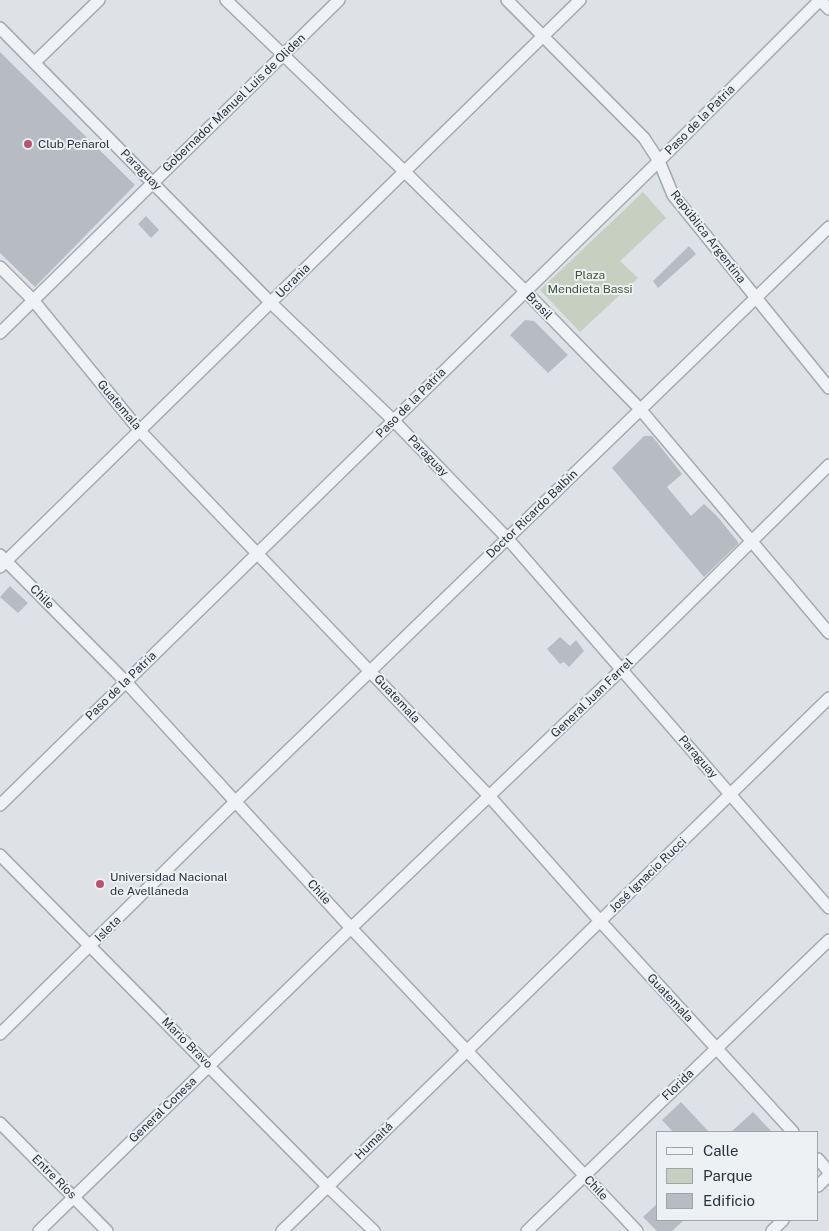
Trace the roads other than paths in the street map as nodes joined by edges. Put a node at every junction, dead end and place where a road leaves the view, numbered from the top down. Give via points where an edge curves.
1 (99, 0) edge
2 (226, 0) edge
3 (339, 0) edge
4 (507, 0) edge
5 (580, 0) edge
6 (820, 0) edge
7 (829, 9) edge
8 (0, 28) edge
9 (543, 36) junction
10 (283, 54) junction
11 (35, 62) junction
12 (659, 161) junction
13 (404, 171) junction
14 (153, 182) junction
15 (829, 227) edge
16 (0, 267) edge
17 (525, 291) junction
18 (756, 297) junction
19 (32, 300) junction
20 (271, 303) junction
21 (0, 332) edge
22 (829, 388) edge
23 (640, 409) junction
24 (394, 420) junction
25 (140, 431) junction
26 (829, 465) edge
27 (507, 538) junction
28 (752, 542) junction
29 (257, 554) junction
30 (2, 561) edge
31 (829, 633) edge
32 (621, 670) junction
33 (371, 671) junction
34 (125, 681) junction
35 (829, 698) edge
36 (730, 795) junction
37 (490, 797) junction
38 (236, 801) junction
39 (0, 804) edge
40 (0, 855) edge
41 (829, 908) edge
42 (600, 921) junction
43 (352, 928) junction
44 (829, 940) edge
45 (90, 947) junction
46 (0, 1034) edge
47 (717, 1048) junction
48 (466, 1051) junction
49 (209, 1065) junction
50 (0, 1123) edge
51 (792, 1131) edge
52 (819, 1160) edge
53 (829, 1173) edge
54 (584, 1175) junction
55 (819, 1185) edge
56 (327, 1186) junction
57 (74, 1197) junction
58 (783, 1221) edge
59 (39, 1231) edge
60 (108, 1231) edge
61 (282, 1231) edge
62 (374, 1231) edge
63 (527, 1231) edge
64 (637, 1231) edge
65 (772, 1231) edge

1 - 11 street
2 - 10 street, Brasil
3 - 10 street, Gobernador Manuel Luis de Oliden
4 - 9 street, República Argentina
5 - 9 street, Ucrania
6 - 7 street
6 - 12 street, Paso de la Patria
8 - 11 street, Paraguay
9 - 12 street, República Argentina via 644,138
9 - 13 street, Ucrania
10 - 13 street, Brasil
10 - 14 street, Gobernador Manuel Luis de Oliden
11 - 14 street, Paraguay
12 - 17 street, Paso de la Patria
12 - 18 street, República Argentina via 673,195
13 - 17 street, Brasil
13 - 20 street, Ucrania
14 - 19 street, Gobernador Manuel Luis de Oliden
14 - 20 street, Paraguay
15 - 18 street, Doctor Ricardo Balbín
16 - 19 street, Guatemala
17 - 23 street, Brasil
17 - 24 street, Paso de la Patria
18 - 22 street, República Argentina
18 - 23 street, Doctor Ricardo Balbín
19 - 21 street, Gobernador Manuel Luis de Oliden
19 - 25 street, Guatemala
20 - 24 street, Paraguay
20 - 25 street, Ucrania
23 - 27 street, Doctor Ricardo Balbín
23 - 28 street, Brasil
24 - 27 street, Paraguay
24 - 29 street, Paso de la Patria
25 - 29 street, Guatemala
25 - 30 street, Ucrania
26 - 28 street, General Juan Farrel
27 - 32 street, Paraguay
27 - 33 street, Doctor Ricardo Balbín
28 - 31 street, Brasil
28 - 32 street, General Juan Farrel
29 - 33 street, Guatemala
29 - 34 street, Paso de la Patria
30 - 34 street, Chile
32 - 36 street, Paraguay
32 - 37 street, General Juan Farrel
33 - 37 street, Guatemala
33 - 38 street, Doctor Ricardo Balbín
34 - 38 street, Chile
34 - 39 street, Paso de la Patria
35 - 36 street, José Ignacio Rucci
36 - 41 street, Paraguay
36 - 42 street, José Ignacio Rucci
37 - 42 street, Guatemala
37 - 43 street, General Juan Farrel
38 - 43 street, Chile
38 - 45 street, Isleta
40 - 45 street, Mario Bravo
42 - 47 street, Guatemala
42 - 48 street, José Ignacio Rucci
43 - 48 street, Chile
43 - 49 street, General Conesa
44 - 47 street, Florida
45 - 46 street, Isleta
45 - 49 street, Mario Bravo
47 - 51 street, Guatemala
47 - 54 street, Florida
48 - 54 street, Chile
48 - 56 street, Humaitá
49 - 56 street, Mario Bravo
49 - 57 street, General Conesa
50 - 57 street, Entre Ríos
52 - 53 street
53 - 55 street
54 - 63 street, Florida
54 - 64 street, Chile
56 - 61 street, Humaitá
56 - 62 street, Mario Bravo
57 - 59 street, General Conesa
57 - 60 street, Entre Ríos
58 - 65 street

